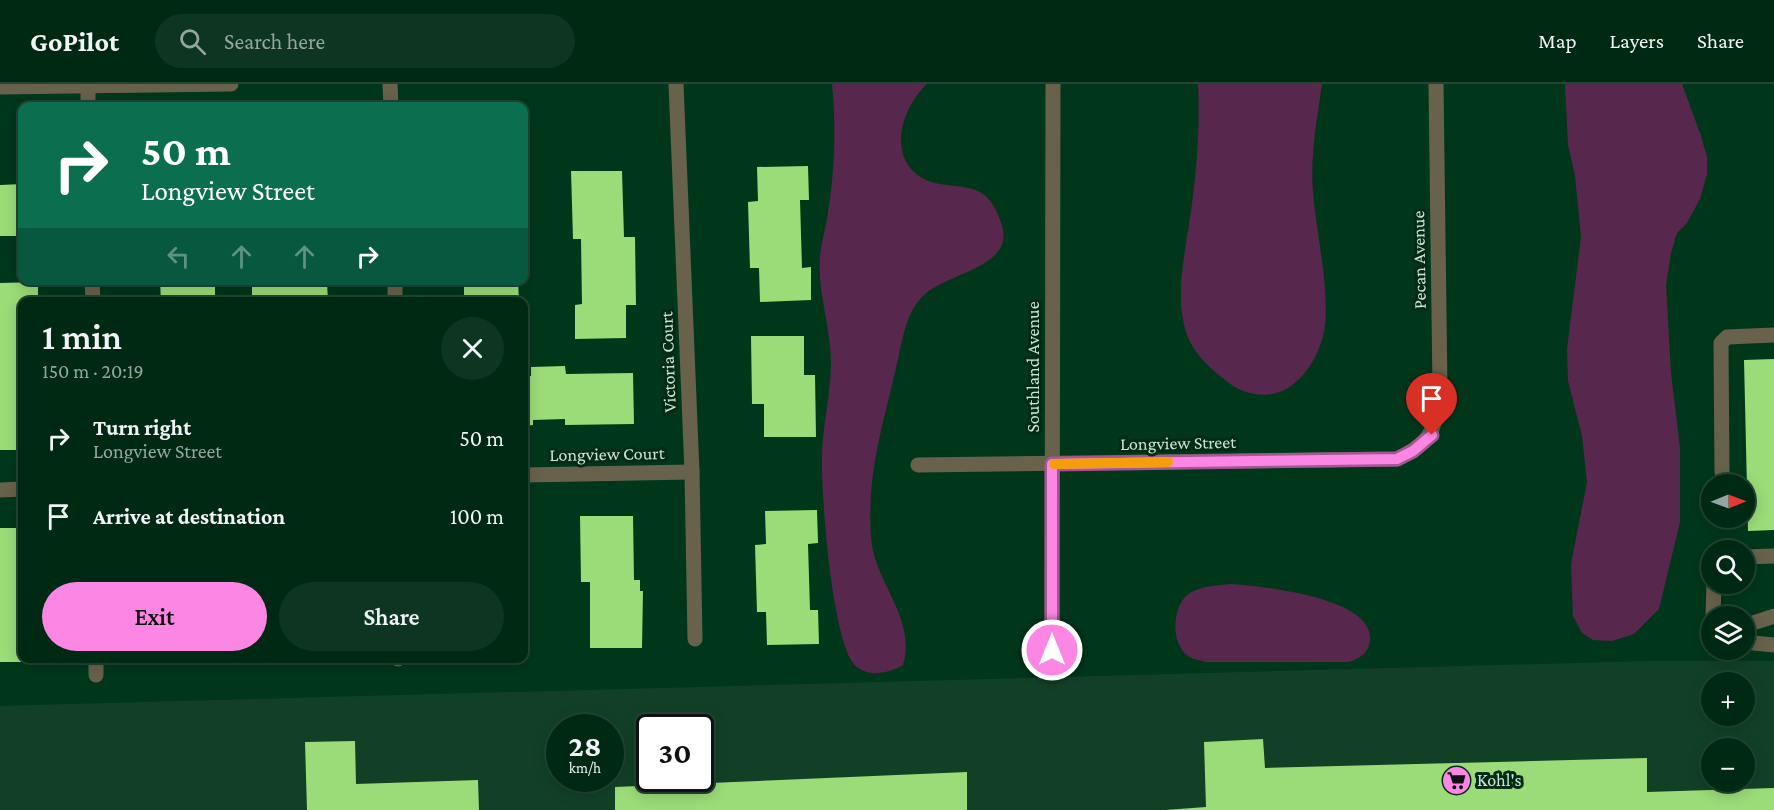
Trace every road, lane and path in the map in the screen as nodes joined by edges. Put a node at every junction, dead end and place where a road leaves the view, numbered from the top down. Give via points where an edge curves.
1 (231, 84) edge
2 (390, 84) edge
3 (676, 84) edge
4 (1053, 84) edge
5 (1436, 84) edge
6 (88, 86) junction
7 (0, 87) edge
8 (88, 102) edge
9 (391, 102) edge
10 (1774, 335) edge
11 (1432, 435) joint
12 (1052, 464) junction
13 (918, 465) dead end
14 (692, 472) junction
15 (1722, 472) dead end
16 (528, 475) edge
17 (18, 489) edge
18 (0, 490) edge
19 (1774, 556) edge
20 (1755, 557) edge
21 (1774, 616) edge
22 (1755, 622) edge
23 (694, 639) dead end
24 (1755, 643) edge
25 (1774, 645) edge
26 (1052, 650) dead end
27 (96, 663) edge
28 (96, 675) dead end

1 - 6 street
2 - 9 street
3 - 14 street, Victoria Court
4 - 12 street, Southland Avenue
5 - 11 street, Pecan Avenue via 1440,390
6 - 7 street
6 - 8 street
10 - 15 street via 1727,337 1721,343
11 - 12 street, Longview Street via 1397,459
12 - 13 street, Longview Street
12 - 26 street, Southland Avenue
14 - 16 street, Longview Court
14 - 23 street, Victoria Court
17 - 18 street
19 - 20 street
21 - 22 street
24 - 25 street
27 - 28 street

